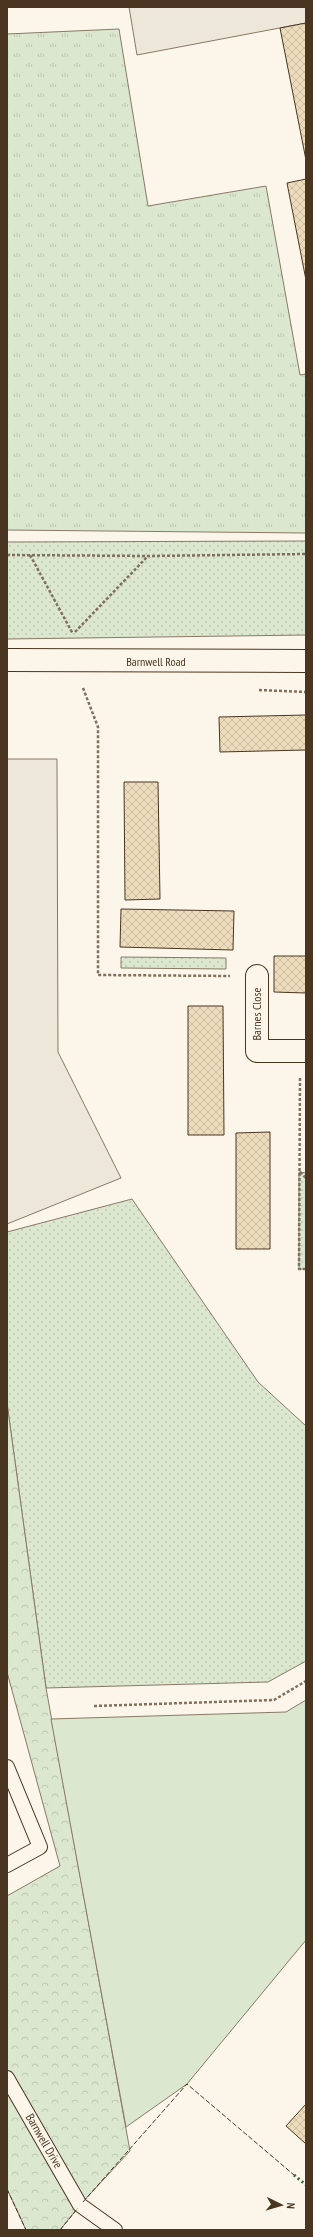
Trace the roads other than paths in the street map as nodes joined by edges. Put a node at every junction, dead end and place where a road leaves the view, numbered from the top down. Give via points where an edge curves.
1 (7, 660) edge
2 (306, 661) edge
3 (257, 976) road end
4 (303, 1051) edge
5 (7, 1767) edge
6 (7, 1865) edge
7 (7, 2078) edge
8 (115, 2230) edge

1 - 2 main road, Barnwell Road
3 - 4 main road, Barnes Close via 257,1051
5 - 6 lane via 40,1847
7 - 8 lane, Barnwell Drive via 80,2205

